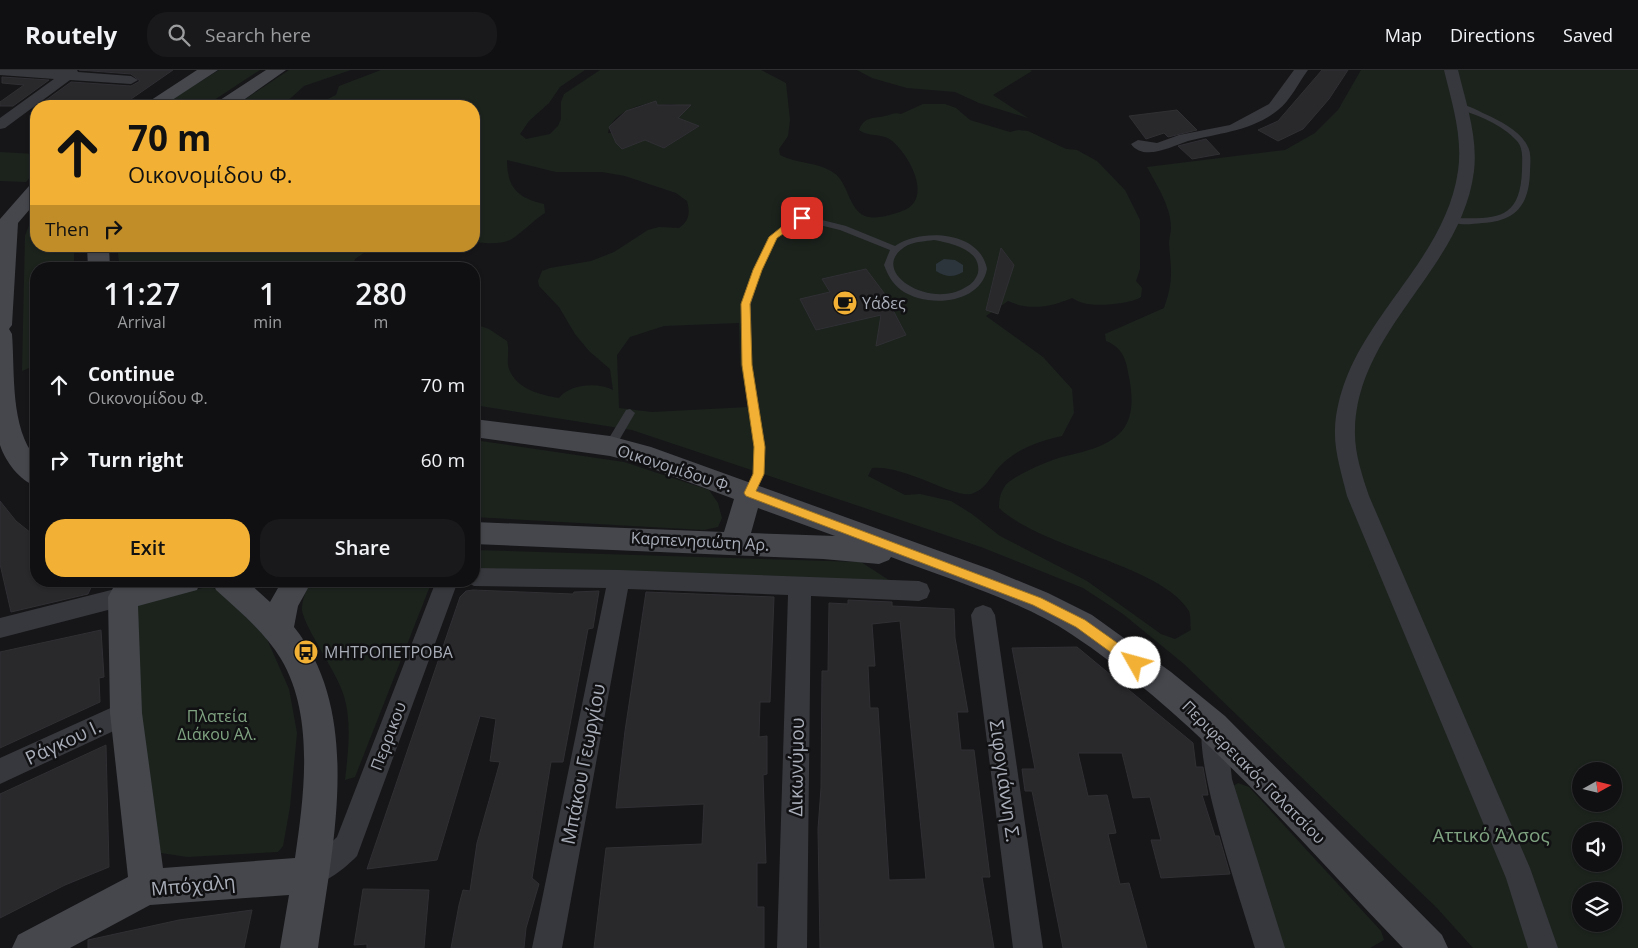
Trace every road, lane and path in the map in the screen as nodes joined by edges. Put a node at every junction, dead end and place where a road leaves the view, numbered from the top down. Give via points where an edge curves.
1 (209, 70) edge
2 (277, 70) edge
3 (1301, 70) edge
4 (1451, 70) edge
5 (0, 71) edge
6 (70, 73) edge
7 (131, 80) dead end
8 (34, 100) edge
9 (161, 100) edge
10 (231, 100) edge
11 (30, 103) edge
12 (1459, 106) junction
13 (0, 126) edge
14 (1138, 144) dead end
15 (30, 197) edge
16 (1453, 221) junction
17 (894, 249) junction
18 (0, 325) edge
19 (0, 334) edge
20 (630, 412) dead end
21 (3, 425) edge
22 (480, 429) edge
23 (610, 446) junction
24 (30, 469) edge
25 (750, 493) junction
26 (480, 533) edge
27 (734, 544) junction
28 (925, 559) junction
29 (480, 577) edge
30 (619, 579) junction
31 (800, 585) junction
32 (163, 587) edge
33 (233, 587) edge
34 (294, 587) edge
35 (445, 587) edge
36 (919, 591) dead end
37 (123, 597) junction
38 (983, 615) dead end
39 (0, 628) edge
40 (278, 631) junction
41 (126, 713) junction
42 (1213, 727) junction
43 (0, 771) edge
44 (309, 874) junction
45 (147, 887) junction
46 (1536, 945) edge
47 (32, 948) edge
48 (299, 948) edge
49 (547, 948) edge
50 (792, 948) edge
51 (1028, 948) edge
52 (1270, 948) edge
53 (1429, 948) edge

1 - 9 street
2 - 10 street
3 - 14 street via 1274,107 1234,128 1184,138 1159,147
4 - 12 street
5 - 6 street
6 - 7 street
6 - 8 street
11 - 13 street
12 - 16 street via 1467,151 1466,169
12 - 16 lane via 1498,124 1525,148 1526,192 1506,215 1486,220
15 - 18 street via 8,222
16 - 46 street via 1364,357 1351,391 1347,419 1349,463 1358,496 1520,878
17 - 17 lane via 919,238 950,240 975,252 984,271 972,288 960,294 928,296 900,286 891,277 888,267
17 - 25 lane via 843,228 802,218 773,237 757,270 746,304 746,358 760,447 759,474
19 - 21 street
20 - 23 lane
21 - 24 street via 15,450
22 - 23 street, Οικονομίδου Φ.
23 - 25 street, Οικονομίδου Φ. via 642,454
25 - 27 street
25 - 28 street, Οικονομίδου Φ.
26 - 27 street, Καρπενησιώτη Αρ.
27 - 28 street, Καρπενησιώτη Αρ. via 851,548
28 - 42 street, Περιφερειακός Γαλατσίου via 1037,602 1081,624 1153,676
29 - 30 street
30 - 31 street
30 - 49 street, Μπάκου Γεωργίου
31 - 36 street
31 - 50 street, Δικωνύμου
32 - 37 street
33 - 40 street
34 - 40 street via 284,604
35 - 44 street, Περρικου via 347,846 329,864
37 - 39 street
37 - 41 street
38 - 51 street, Σιφογιάννη Σ.
40 - 44 street via 303,671 315,706 319,732 320,794
41 - 43 street, Ράγκου Ι.
41 - 45 street
42 - 52 street via 1219,779
42 - 53 street, Περιφερειακός Γαλατσίου
44 - 45 street, Μπόχαλη
44 - 48 street
45 - 47 street, Μπόχαλη

